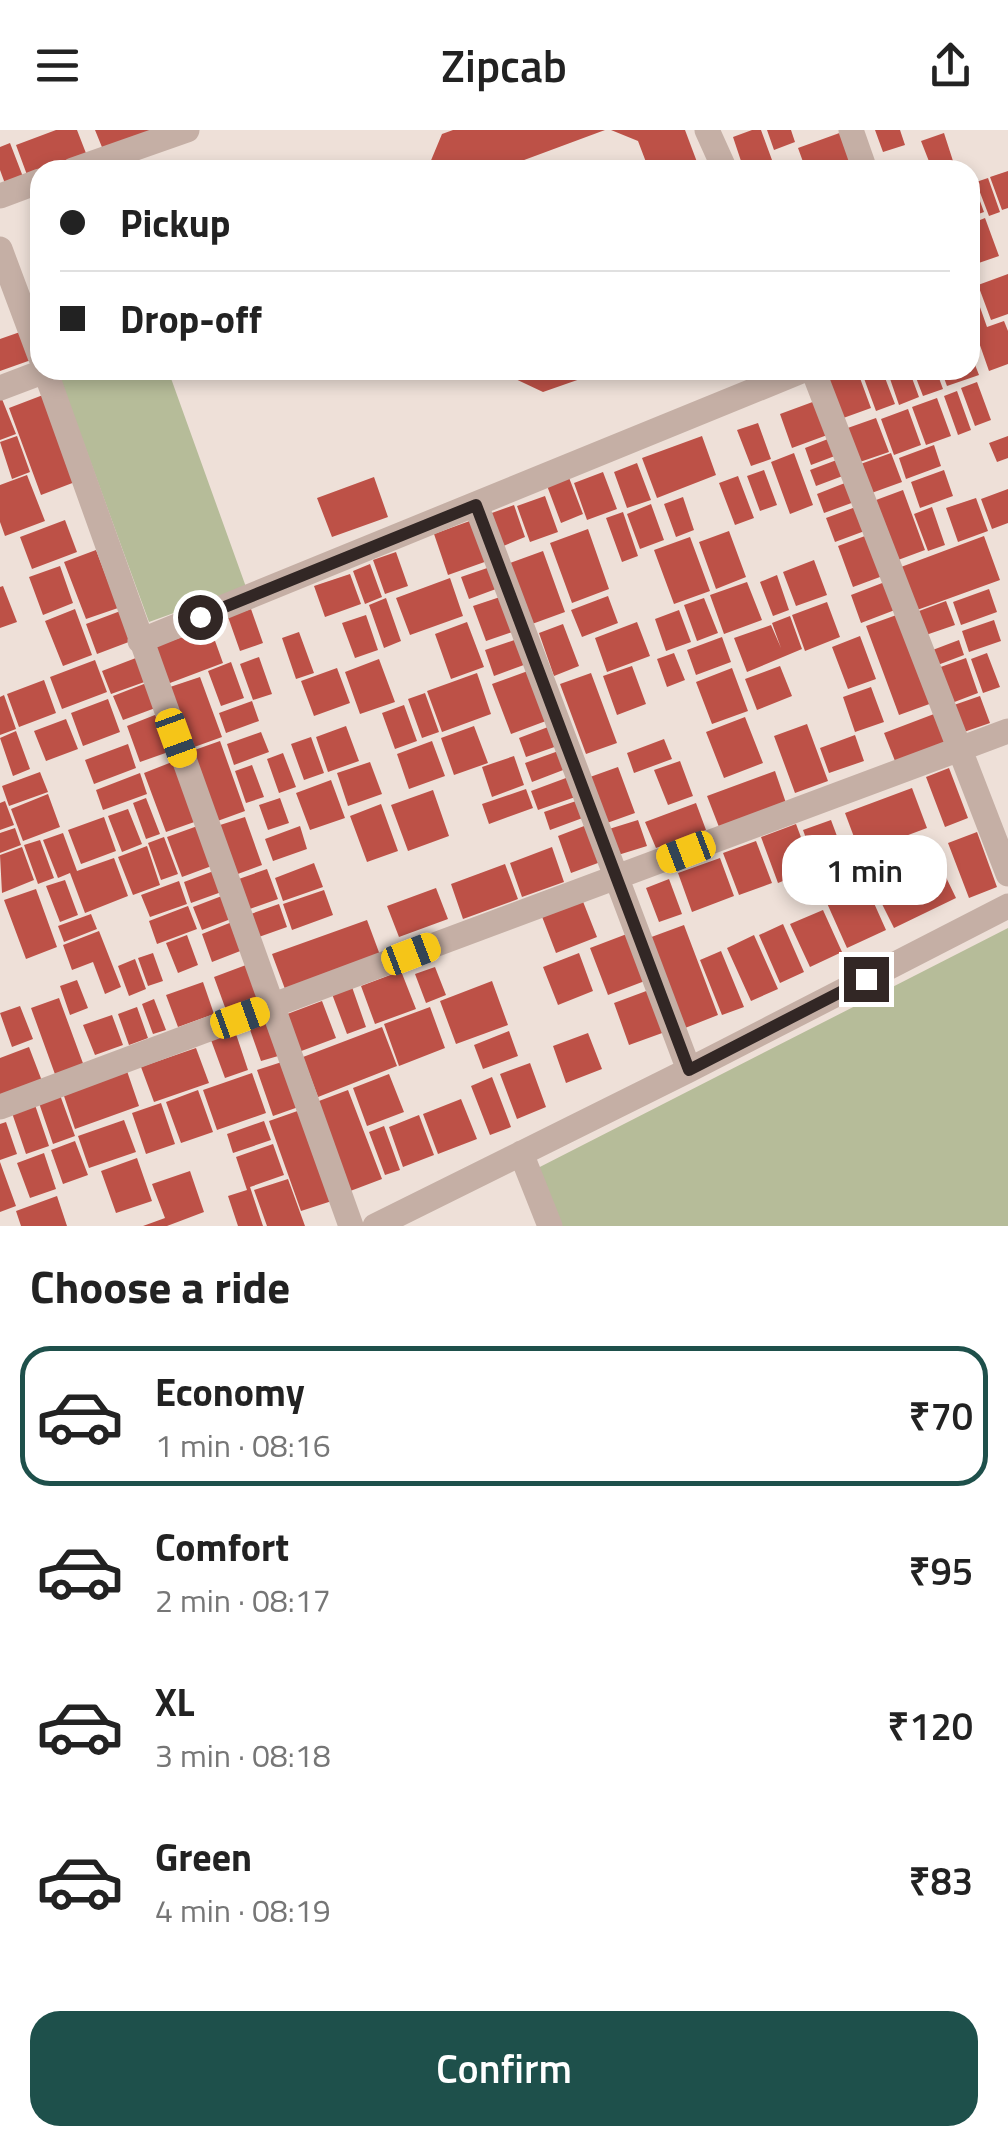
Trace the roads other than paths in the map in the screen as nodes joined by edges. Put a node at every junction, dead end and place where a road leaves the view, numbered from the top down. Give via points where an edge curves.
1 (187, 130) edge
2 (708, 130) edge
3 (851, 130) edge
4 (102, 160) edge
5 (721, 160) edge
6 (862, 160) edge
7 (30, 186) edge
8 (0, 196) edge
9 (0, 249) edge
10 (30, 329) edge
11 (30, 376) edge
12 (49, 380) edge
13 (780, 380) edge
14 (817, 380) edge
15 (0, 388) edge
16 (476, 505) junction
17 (140, 640) junction
18 (1008, 731) edge
19 (958, 750) junction
20 (1008, 874) edge
21 (618, 877) junction
22 (1008, 906) edge
23 (274, 1005) junction
24 (689, 1070) junction
25 (0, 1108) edge
26 (521, 1154) junction
27 (351, 1226) edge
28 (376, 1226) edge
29 (550, 1226) edge

1 - 4 street
2 - 5 street
3 - 6 street
7 - 8 street
9 - 10 street
11 - 15 street
12 - 17 street
13 - 16 street
14 - 19 street
16 - 17 street
16 - 21 street
17 - 23 street
18 - 19 street
19 - 20 street
19 - 21 street
21 - 23 street
21 - 24 street
22 - 24 street
23 - 25 street
23 - 27 street
24 - 26 street
26 - 28 street
26 - 29 street

